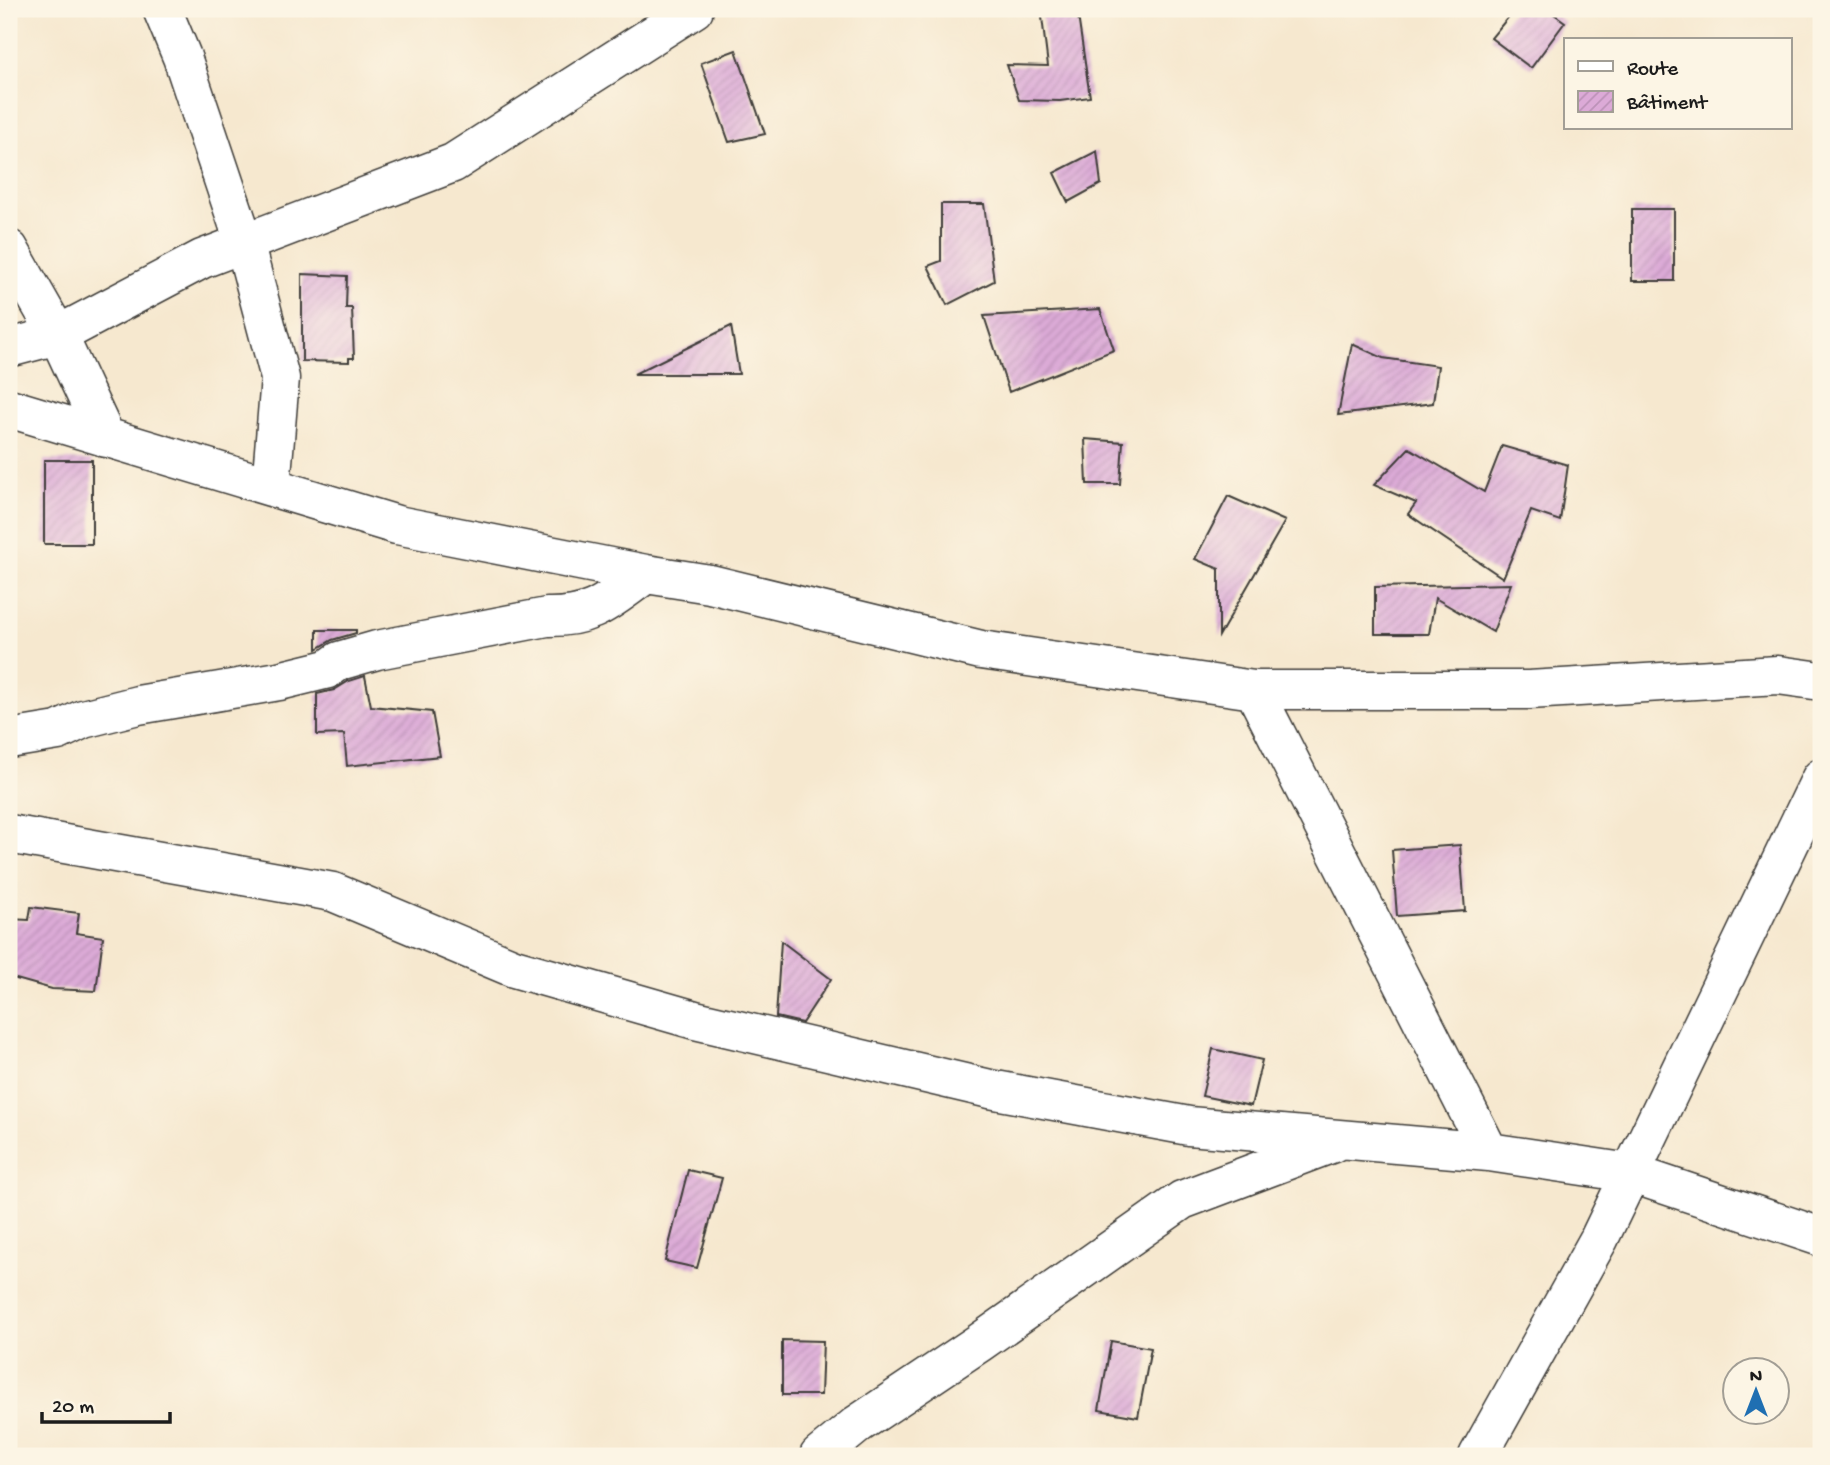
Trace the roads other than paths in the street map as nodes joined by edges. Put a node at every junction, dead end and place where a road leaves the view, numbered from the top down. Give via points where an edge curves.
1 (162, 9) edge
2 (694, 9) edge
3 (244, 242) junction
4 (9, 249) edge
5 (58, 335) junction
6 (9, 348) edge
7 (9, 408) edge
8 (106, 438) junction
9 (271, 486) junction
10 (646, 575) junction
11 (1821, 681) edge
12 (1254, 690) junction
13 (9, 739) edge
14 (1821, 778) edge
15 (9, 834) edge
16 (1341, 1139) junction
17 (1489, 1152) junction
18 (1630, 1173) junction
19 (1821, 1237) edge
20 (819, 1456) edge
21 (1478, 1456) edge

1 - 3 street
2 - 3 street via 453,163
3 - 5 street via 202,259
3 - 9 street via 279,377
4 - 5 street
5 - 6 street
5 - 8 street
7 - 8 street
8 - 9 street
9 - 10 street via 397,524
10 - 12 street via 710,584 981,650
10 - 13 street via 593,611 377,650 279,681 138,705 83,719 58,731
11 - 12 street via 1778,675 1529,690
12 - 17 street
14 - 18 street
15 - 16 street via 333,892 514,968 695,1020 990,1089 1189,1126
16 - 17 street
16 - 20 street via 1182,1200 858,1423
17 - 18 street
18 - 19 street
18 - 21 street via 1600,1239

